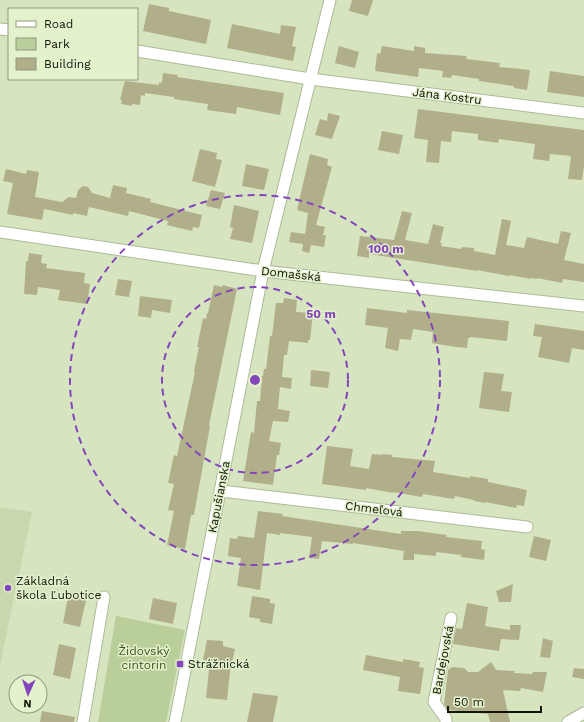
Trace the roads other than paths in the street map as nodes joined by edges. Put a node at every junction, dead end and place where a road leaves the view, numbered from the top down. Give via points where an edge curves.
1 (330, 0) edge
2 (138, 51) edge
3 (310, 79) junction
4 (584, 113) edge
5 (0, 232) edge
6 (263, 271) junction
7 (584, 306) edge
8 (221, 491) junction
9 (527, 527) dead end
10 (104, 597) dead end
11 (451, 618) dead end
12 (584, 713) edge
13 (83, 722) edge
14 (175, 722) edge
15 (446, 722) edge
16 (568, 722) edge

1 - 3 street
2 - 3 street, Jána Kostru
3 - 4 street, Jána Kostru
3 - 6 street
5 - 6 street, Domašská
6 - 7 street, Domašská
6 - 8 street, Kapušianska
8 - 9 street, Chmeľová
8 - 14 street, Kapušianska
10 - 13 street
11 - 15 street, Bardejovská via 434,702
12 - 16 street

